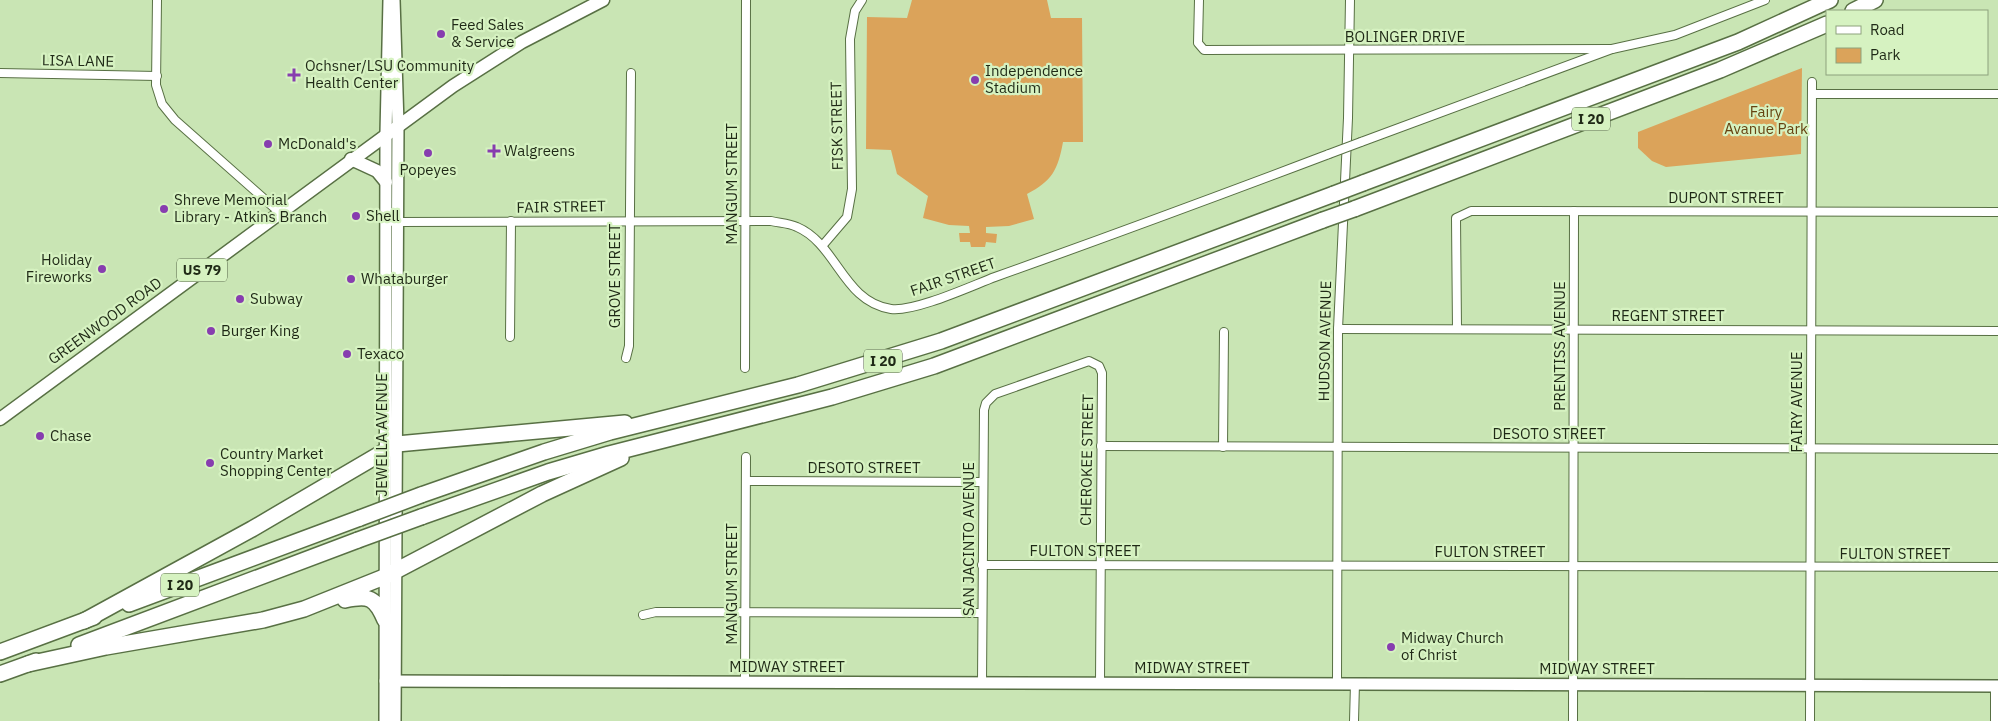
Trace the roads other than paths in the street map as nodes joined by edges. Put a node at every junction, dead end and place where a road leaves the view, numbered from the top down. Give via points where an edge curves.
1 (157, 0) edge
2 (389, 0) edge
3 (394, 0) edge
4 (603, 0) edge
5 (746, 0) edge
6 (862, 0) edge
7 (1199, 0) edge
8 (1350, 0) edge
9 (1765, 0) edge
10 (1830, 0) edge
11 (1875, 0) edge
12 (1855, 10) edge
13 (1826, 24) edge
14 (1612, 49) junction
15 (1350, 51) junction
16 (0, 73) edge
17 (631, 74) dead end
18 (156, 76) junction
19 (1812, 82) dead end
20 (1812, 94) junction
21 (1998, 94) edge
22 (398, 124) junction
23 (386, 133) junction
24 (1361, 142) joint
25 (351, 160) junction
26 (386, 182) junction
27 (1574, 211) junction
28 (279, 212) junction
29 (1811, 212) junction
30 (1998, 212) edge
31 (629, 220) junction
32 (511, 221) junction
33 (746, 221) junction
34 (391, 222) junction
35 (823, 246) junction
36 (1456, 329) junction
37 (1574, 329) junction
38 (1338, 330) junction
39 (1811, 330) junction
40 (1998, 331) edge
41 (1224, 332) dead end
42 (510, 337) dead end
43 (626, 358) dead end
44 (1094, 362) joint
45 (746, 368) dead end
46 (0, 419) edge
47 (645, 422) junction
48 (659, 441) junction
49 (1101, 446) junction
50 (1223, 447) junction
51 (1337, 447) junction
52 (391, 448) junction
53 (1574, 448) junction
54 (1811, 448) junction
55 (1998, 449) edge
56 (746, 457) dead end
57 (746, 481) junction
58 (982, 482) junction
59 (982, 565) junction
60 (1100, 565) junction
61 (1337, 566) junction
62 (1573, 566) junction
63 (1810, 567) junction
64 (1998, 568) edge
65 (391, 574) junction
66 (304, 609) junction
67 (745, 612) junction
68 (982, 613) junction
69 (643, 615) dead end
70 (385, 620) junction
71 (84, 621) junction
72 (0, 652) edge
73 (28, 664) junction
74 (0, 674) edge
75 (391, 681) junction
76 (745, 682) junction
77 (982, 682) junction
78 (1100, 682) junction
79 (1338, 683) junction
80 (1354, 683) junction
81 (1573, 684) junction
82 (1810, 685) junction
83 (1997, 686) edge
84 (386, 721) edge
85 (395, 721) edge
86 (1354, 721) edge
87 (1573, 721) edge
88 (1810, 721) edge
89 (1995, 721) edge

1 - 18 street
2 - 23 street, JEWELLA AVENUE
3 - 22 street, JEWELLA AVENUE
4 - 22 main road, GREENWOOD ROAD / US 79 via 483,66
5 - 33 street, MANGUM STREET
6 - 35 street, FISK STREET via 855,12 850,39 852,189 846,217
7 - 15 street, BOLINGER DRIVE via 1198,43 1204,50
8 - 15 street, HUDSON AVENUE
9 - 14 street, BOLINGER DRIVE via 1675,35
10 - 47 highway, I 20, bridge via 1731,45 942,341 798,385
11 - 12 highway
13 - 48 highway, I 20, bridge via 1720,70 934,366 832,397
14 - 15 street, BOLINGER DRIVE
14 - 24 street, BOLINGER DRIVE
15 - 38 street, HUDSON AVENUE
16 - 18 street, LISA LANE
17 - 31 street, GROVE STREET
18 - 28 street via 158,94 167,112
19 - 20 street, FAIRY AVENUE
20 - 21 street
20 - 29 street, FAIRY AVENUE
22 - 23 main road, GREENWOOD ROAD / US 79
22 - 34 street, JEWELLA AVENUE
23 - 25 main road, GREENWOOD ROAD / US 79
23 - 26 street, JEWELLA AVENUE
24 - 35 street, FAIR STREET, bridge via 915,306 889,308 864,298
25 - 26 main road via 377,171
25 - 28 main road, GREENWOOD ROAD / US 79
26 - 34 street, JEWELLA AVENUE
27 - 29 street, DUPONT STREET
27 - 36 street, DUPONT STREET via 1471,211 1456,218
27 - 37 street, PRENTISS AVENUE
28 - 46 main road, GREENWOOD ROAD / US 79
29 - 30 street, DUPONT STREET
29 - 39 street, FAIRY AVENUE
31 - 32 street, FAIR STREET
31 - 33 street, FAIR STREET
31 - 43 street, GROVE STREET
32 - 34 street, FAIR STREET
32 - 42 street
33 - 35 street, FAIR STREET via 797,226
33 - 45 street, MANGUM STREET
34 - 52 street, JEWELLA AVENUE
36 - 37 street, REGENT STREET
36 - 38 street, REGENT STREET
37 - 39 street, REGENT STREET
37 - 53 street, PRENTISS AVENUE
38 - 51 street, HUDSON AVENUE
39 - 40 street, REGENT STREET
39 - 54 street, FAIRY AVENUE
41 - 50 street
44 - 49 street, CHEROKEE STREET via 1102,372
44 - 58 street, SAN JACINTO AVENUE via 1084,361 991,397 984,410
47 - 52 highway via 609,422
47 - 71 highway, I 20, bridge via 544,452 421,495
48 - 65 highway via 542,494
48 - 73 highway, I 20, bridge via 548,472
49 - 50 street, DESOTO STREET
49 - 60 street, CHEROKEE STREET
50 - 51 street, DESOTO STREET
51 - 53 street, DESOTO STREET
51 - 61 street, HUDSON AVENUE
52 - 65 street, JEWELLA AVENUE
52 - 71 highway via 244,534
53 - 54 street, DESOTO STREET
53 - 62 street, PRENTISS AVENUE
54 - 55 street, DESOTO STREET
54 - 63 street, FAIRY AVENUE
56 - 57 street, MANGUM STREET
57 - 58 street, DESOTO STREET
57 - 67 street, MANGUM STREET
58 - 59 street, SAN JACINTO AVENUE
59 - 60 street, FULTON STREET
59 - 68 street, SAN JACINTO AVENUE
60 - 61 street, FULTON STREET
60 - 78 street, CHEROKEE STREET
61 - 62 street, FULTON STREET
61 - 79 street, HUDSON AVENUE
62 - 63 street, FULTON STREET
62 - 81 street, PRENTISS AVENUE
63 - 64 street, FULTON STREET
63 - 82 street, FAIRY AVENUE
65 - 66 highway
65 - 70 street, JEWELLA AVENUE
65 - 75 street, JEWELLA AVENUE
66 - 70 highway via 366,597 378,605
66 - 73 highway via 263,620 114,645
67 - 68 street
67 - 69 street via 656,612
67 - 76 street, MANGUM STREET
68 - 77 street, SAN JACINTO AVENUE
70 - 75 street, JEWELLA AVENUE
71 - 72 highway, I 20
73 - 74 highway, I 20
75 - 76 street, MIDWAY STREET
75 - 84 street, JEWELLA AVENUE
75 - 85 street, JEWELLA AVENUE
76 - 77 street, MIDWAY STREET
77 - 78 street, MIDWAY STREET
78 - 79 street, MIDWAY STREET
79 - 80 street, MIDWAY STREET
80 - 81 street, MIDWAY STREET
80 - 86 street
81 - 82 street, MIDWAY STREET
81 - 87 street, PRENTISS AVENUE
82 - 83 street, MIDWAY STREET
82 - 88 street, FAIRY AVENUE
83 - 89 street

